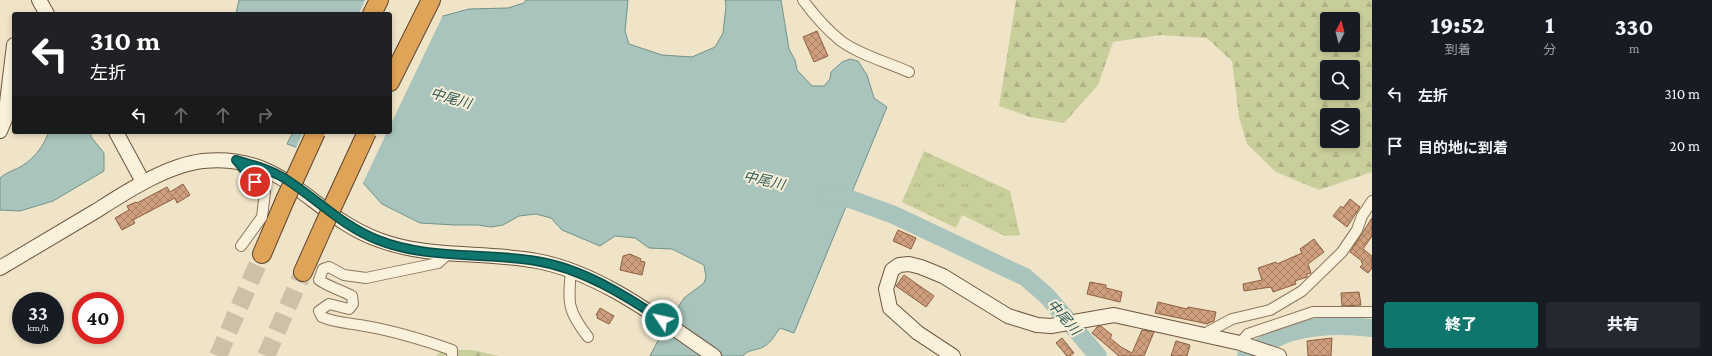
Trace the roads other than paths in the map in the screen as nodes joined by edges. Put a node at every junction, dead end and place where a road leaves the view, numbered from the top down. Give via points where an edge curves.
1 (40, 0) edge
2 (379, 0) edge
3 (431, 0) edge
4 (803, 0) edge
5 (46, 12) edge
6 (373, 12) edge
7 (12, 61) edge
8 (909, 72) dead end
9 (392, 78) edge
10 (0, 132) edge
11 (315, 134) edge
12 (366, 134) edge
13 (119, 137) edge
14 (236, 160) junction
15 (143, 182) junction
16 (1372, 202) edge
17 (241, 246) dead end
18 (262, 254) tunnel mouth
19 (448, 254) junction
20 (0, 268) edge
21 (571, 270) junction
22 (303, 272) tunnel mouth
23 (1372, 312) edge
24 (1204, 334) junction
25 (588, 337) dead end
26 (1240, 343) junction
27 (452, 356) edge
28 (714, 356) edge
29 (953, 356) edge
30 (1279, 356) edge

1 - 5 street
2 - 6 highway
3 - 9 highway
4 - 8 street via 815,18 842,41 863,53
7 - 10 street via 5,119
11 - 18 highway, bridge
12 - 22 highway, bridge
13 - 15 street
14 - 15 street via 201,161 184,165
14 - 17 street via 265,192 262,217
14 - 19 street via 265,168 350,226 377,240 429,253
15 - 20 street
16 - 24 street via 1342,252 1302,290 1270,310 1232,319
19 - 21 street via 537,261
19 - 27 street via 438,263 366,278 344,275 329,268 323,269 319,280 352,296 353,304 349,309 329,304 319,311 322,317 332,321 380,329 446,347 452,350
21 - 25 street via 568,298 571,310
21 - 28 street via 648,311
23 - 26 street via 1314,312 1248,334
24 - 26 street
24 - 29 street via 1114,315 1051,326 1037,325 1008,316 938,274 909,264 899,265 892,270 886,289 890,308 918,333
26 - 30 street

